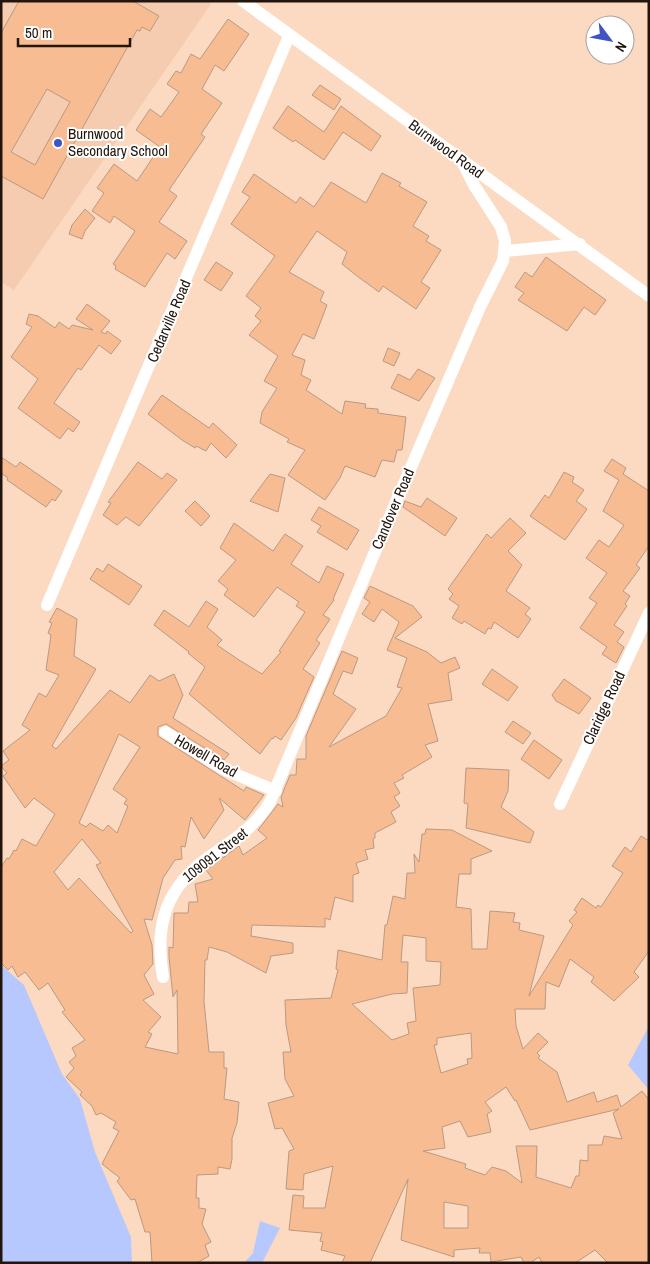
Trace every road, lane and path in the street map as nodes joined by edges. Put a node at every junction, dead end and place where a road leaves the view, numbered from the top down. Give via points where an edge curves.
1 (243, 1) edge
2 (289, 36) junction
3 (461, 159) junction
4 (580, 244) junction
5 (505, 251) junction
6 (649, 296) edge
7 (48, 605) dead end
8 (649, 613) edge
9 (165, 732) dead end
10 (286, 768) joint
11 (276, 791) junction
12 (560, 804) dead end
13 (163, 977) dead end

1 - 2 street, Burnwood Road
2 - 3 street, Burnwood Road
2 - 7 street, Cedarville Road
3 - 4 street, Burnwood Road
3 - 5 street via 501,227
4 - 5 street
4 - 6 street, Burnwood Road
5 - 10 street, Candover Road via 392,509
8 - 12 street, Claridge Road
9 - 11 street, Howell Road via 223,769
10 - 11 street, 109091 Street
11 - 13 street, 109091 Street via 254,824 186,875 170,898 162,923

